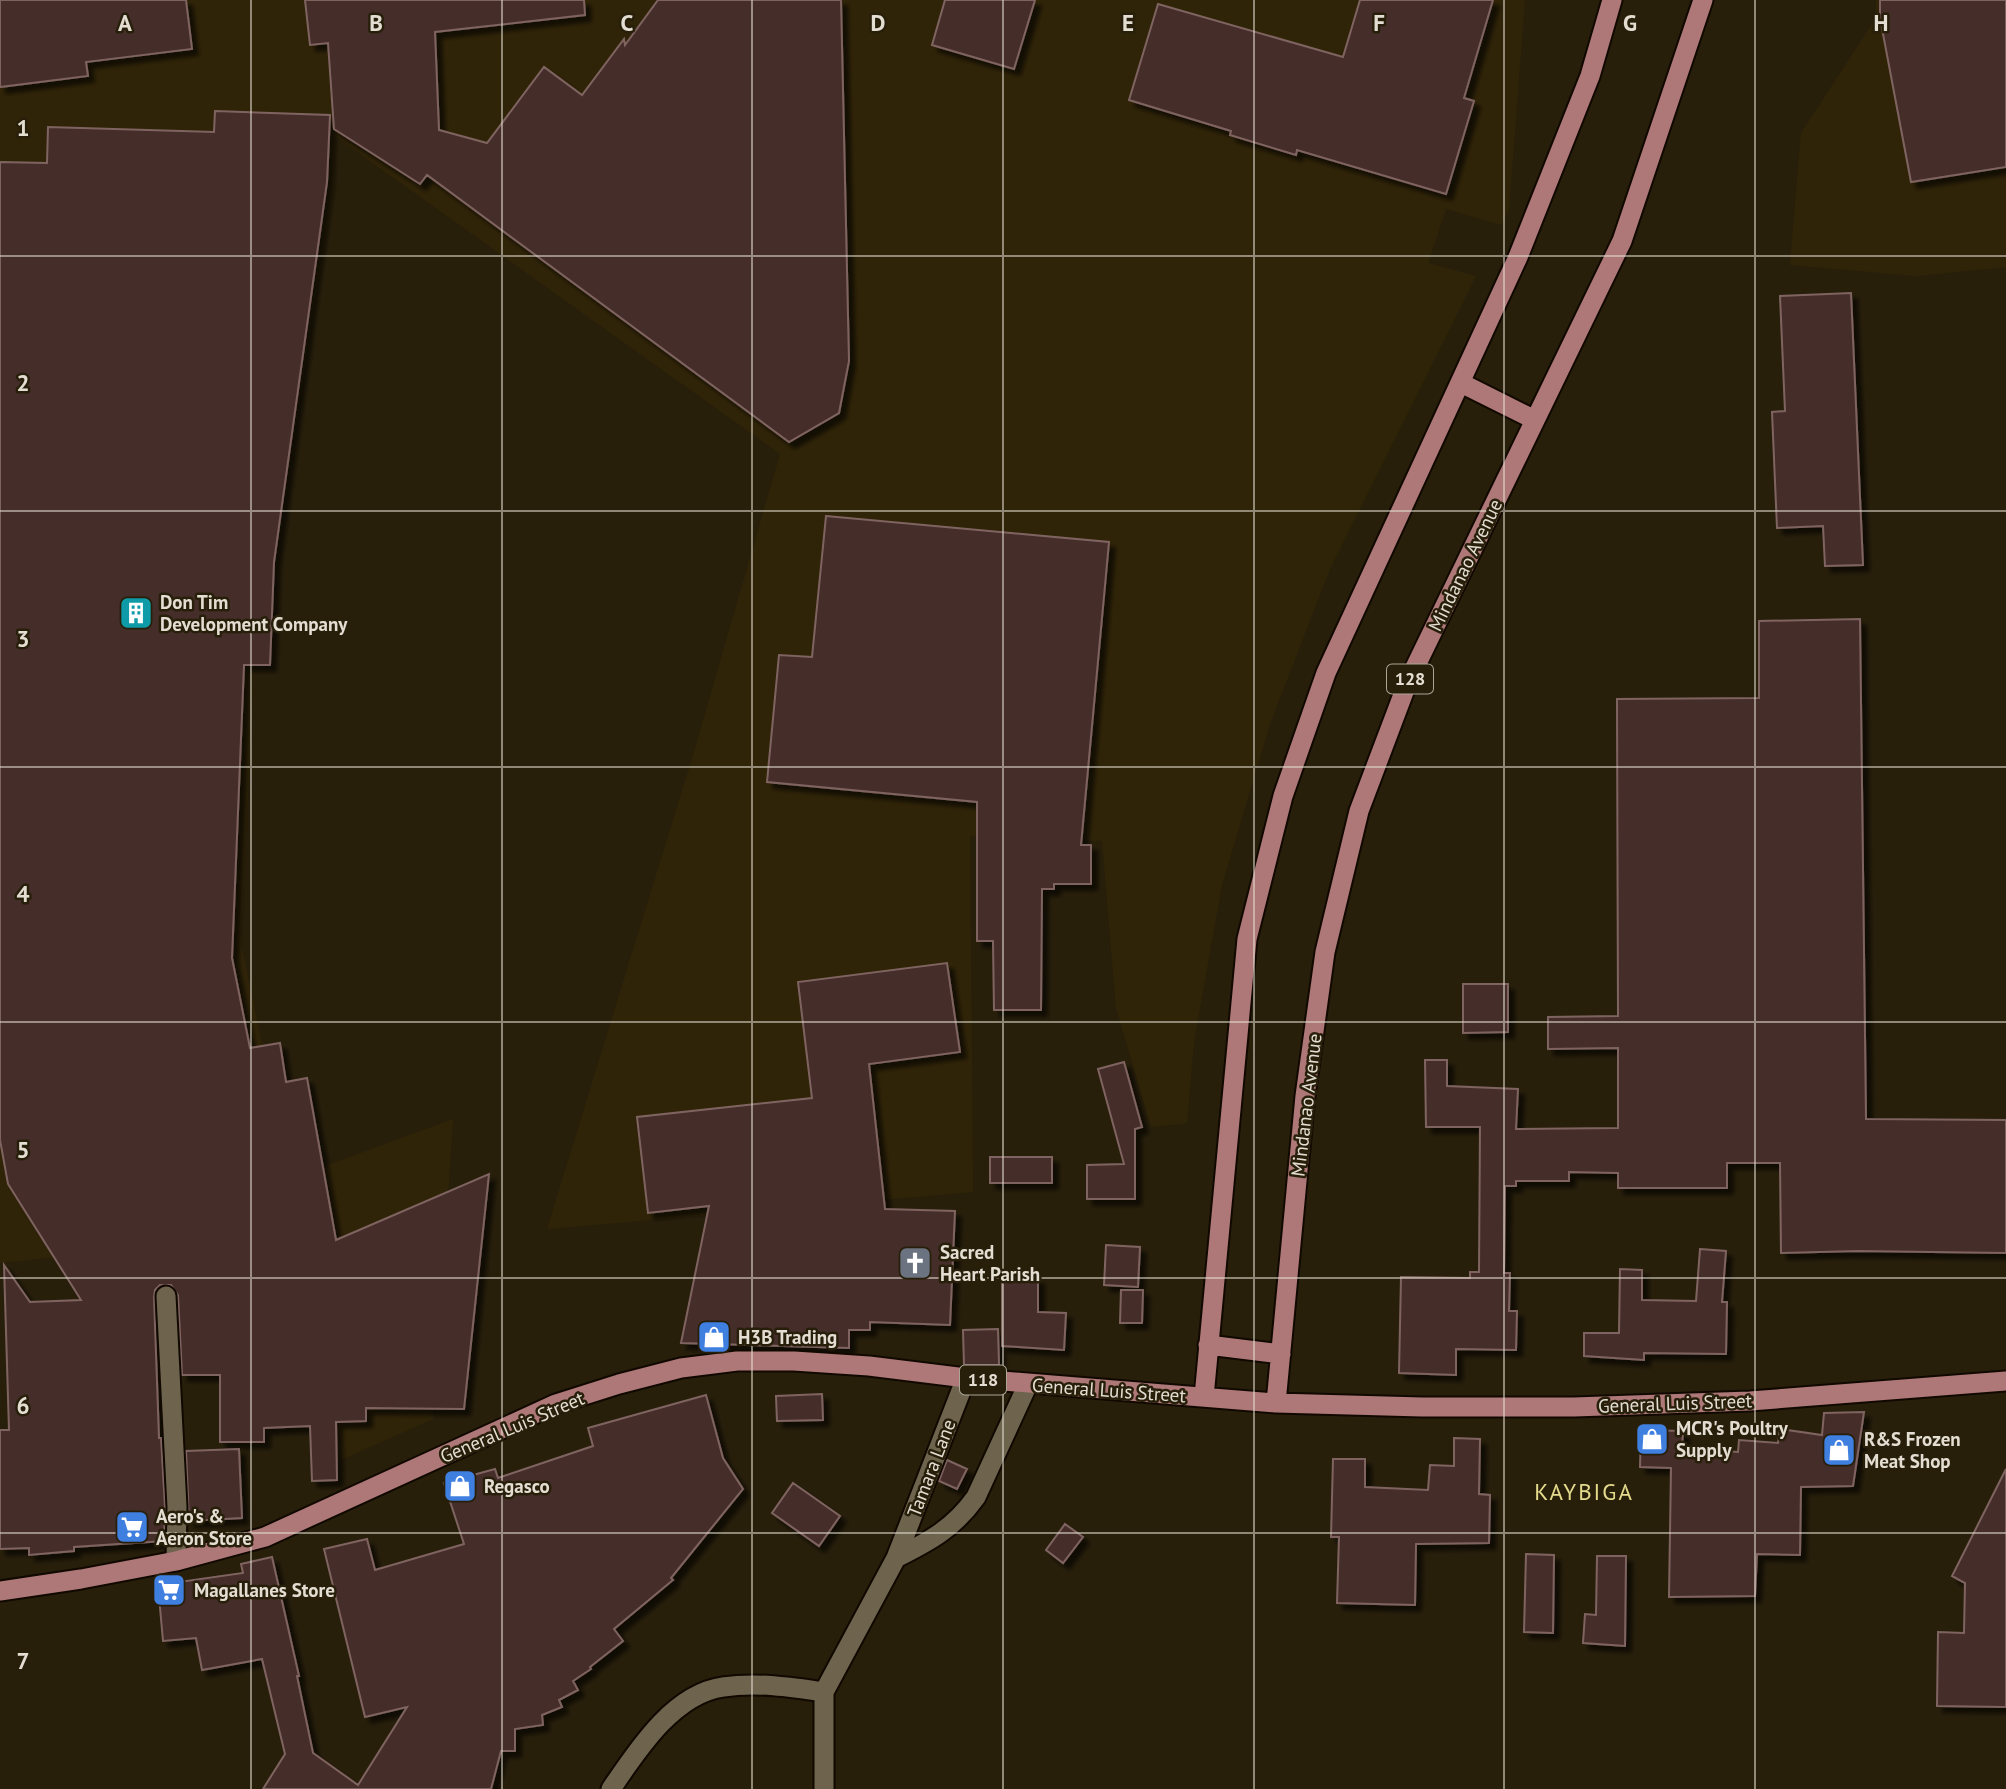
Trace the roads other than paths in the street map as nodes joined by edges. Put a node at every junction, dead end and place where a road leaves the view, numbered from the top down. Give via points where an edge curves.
1 (1612, 0) edge
2 (1703, 0) edge
3 (1461, 383) junction
4 (1535, 421) junction
5 (166, 1296) dead end
6 (1208, 1345) junction
7 (1281, 1353) junction
8 (966, 1378) junction
9 (2006, 1381) edge
10 (1028, 1384) junction
11 (1204, 1397) junction
12 (1276, 1403) junction
13 (896, 1558) junction
14 (176, 1561) junction
15 (0, 1591) edge
16 (824, 1692) junction
17 (613, 1788) edge
18 (824, 1789) edge

1 - 3 main road via 1590,76 1518,257
2 - 4 main road, Mindanao Avenue / 128 via 1622,241
3 - 4 main road
3 - 6 main road via 1326,673 1283,796 1247,939
4 - 7 main road, Mindanao Avenue / 128 via 1407,684 1359,811 1325,952 1305,1096
5 - 14 street
6 - 7 main road
6 - 11 main road
7 - 12 main road, Mindanao Avenue / 128
8 - 10 main road, General Luis Street / 118
8 - 13 street, Tamara Lane
8 - 14 main road, General Luis Street / 118 via 794,1361 737,1361 681,1368 556,1404 265,1537
9 - 12 main road, General Luis Street / 118 via 1750,1401 1574,1407
10 - 11 main road, General Luis Street / 118
10 - 13 street, Tamara Lane via 965,1512 955,1523
11 - 12 main road, General Luis Street / 118
13 - 16 street, Tamara Lane
14 - 15 main road, General Luis Street / 118
16 - 17 street via 753,1685 720,1687 694,1697 648,1736
16 - 18 street

